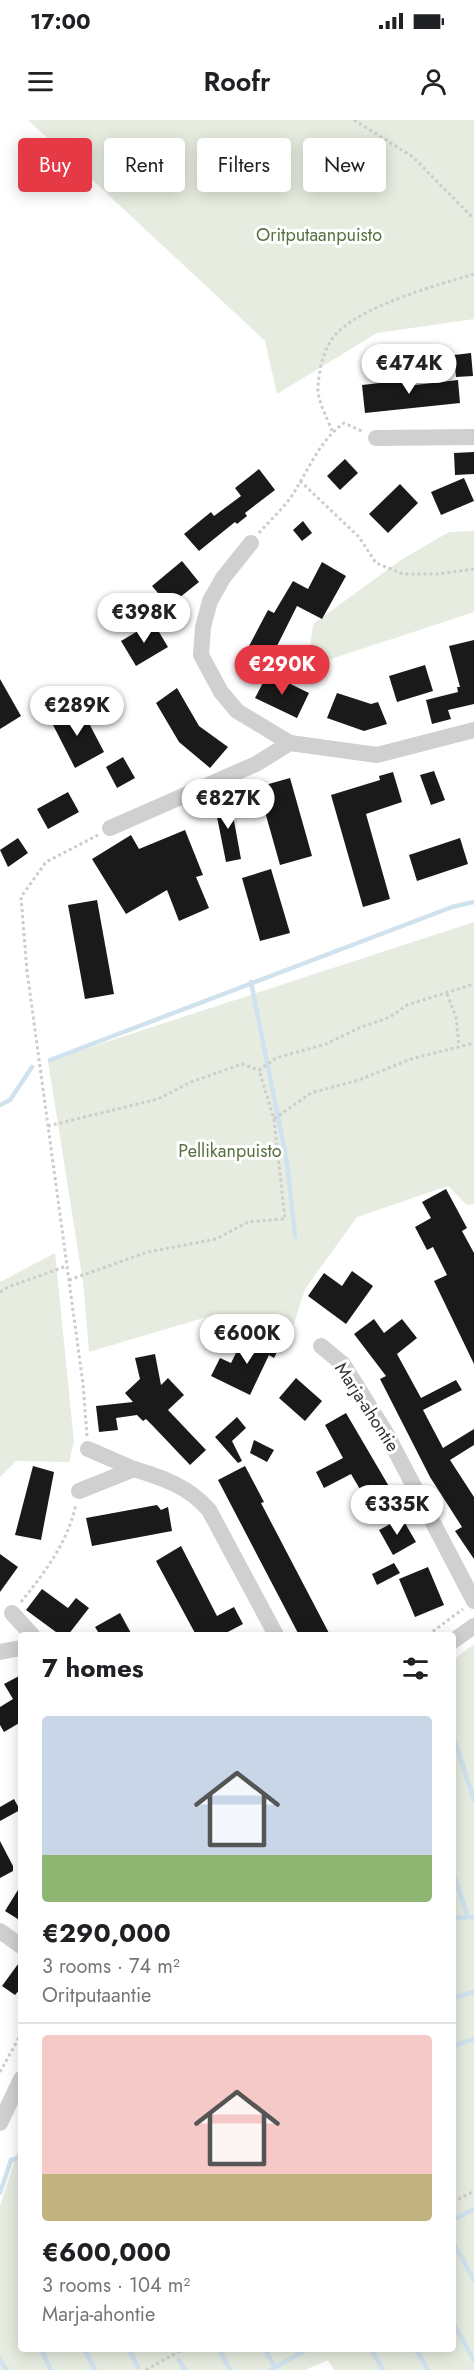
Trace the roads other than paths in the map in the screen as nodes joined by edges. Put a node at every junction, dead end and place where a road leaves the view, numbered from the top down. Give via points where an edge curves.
1 (474, 437) edge
2 (376, 438) road end
3 (251, 543) road end
4 (474, 730) edge
5 (290, 743) junction
6 (110, 828) road end
7 (321, 1346) dead end
8 (88, 1449) road end
9 (134, 1469) junction
10 (79, 1491) road end
11 (469, 1604) edge
12 (12, 1613) road end
13 (474, 1626) edge
14 (29, 1632) edge
15 (274, 1632) edge
16 (456, 1639) edge
17 (18, 1649) edge
18 (0, 1652) edge
19 (0, 1931) edge
20 (18, 1944) edge
21 (18, 2085) edge
22 (0, 2123) edge

1 - 2 street
3 - 5 street via 210,601 201,655 221,692 237,711
4 - 5 street via 377,755
5 - 6 street via 256,764
7 - 11 street, Marja-ahontie via 343,1364 386,1433
8 - 9 street
9 - 10 street
9 - 15 street via 173,1482 197,1497 208,1510
12 - 14 street
13 - 16 street
17 - 18 street
19 - 20 street
21 - 22 street

